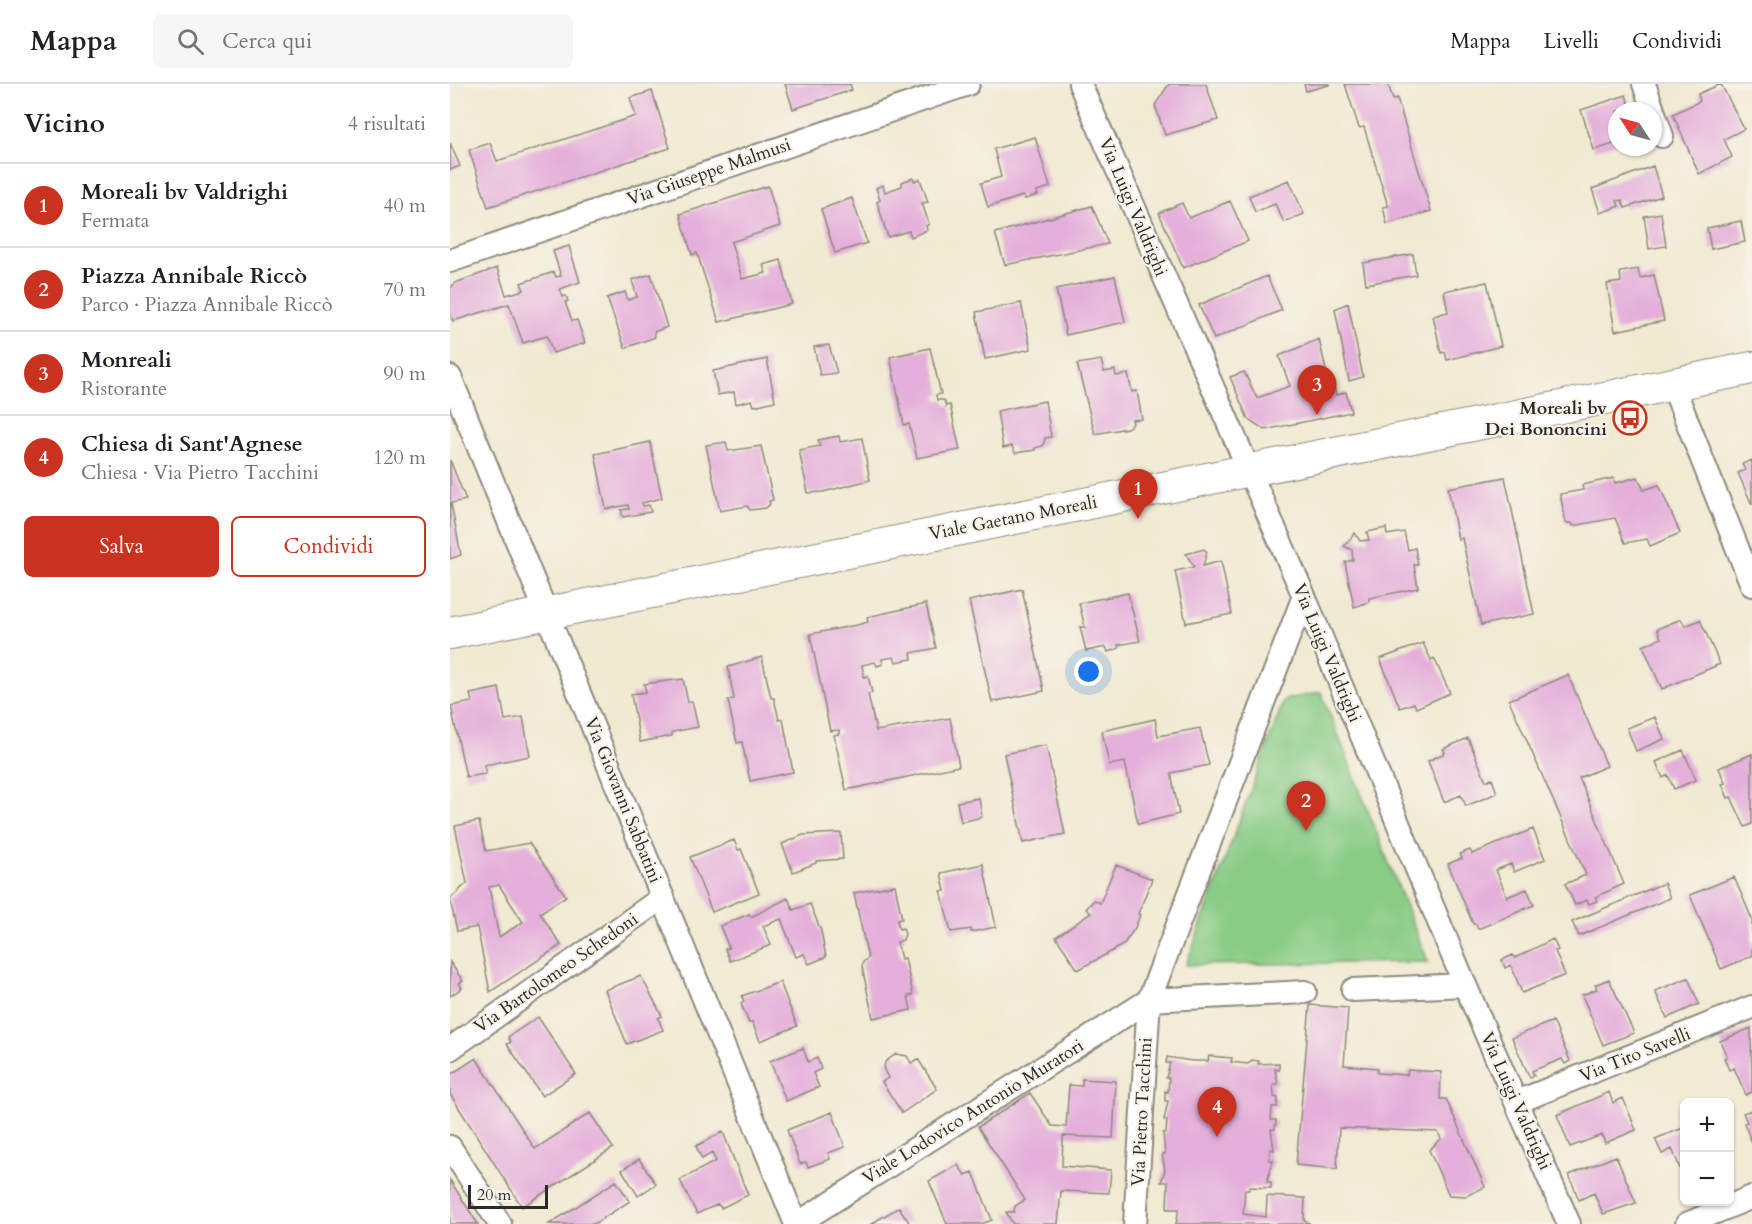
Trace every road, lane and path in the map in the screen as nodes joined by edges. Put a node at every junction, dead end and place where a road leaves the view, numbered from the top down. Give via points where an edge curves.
1 (968, 84) edge
2 (1080, 84) edge
3 (1644, 84) edge
4 (1650, 102) edge
5 (450, 261) edge
6 (1752, 368) edge
7 (450, 377) edge
8 (1673, 386) junction
9 (1247, 470) junction
10 (1752, 585) edge
11 (1304, 596) junction
12 (546, 612) junction
13 (450, 633) edge
14 (663, 897) junction
15 (1465, 985) junction
16 (1353, 990) dead end
17 (1305, 992) dead end
18 (1149, 1000) junction
19 (1752, 1007) edge
20 (450, 1049) edge
21 (1517, 1102) junction
22 (450, 1147) edge
23 (1752, 1197) edge
24 (500, 1224) edge
25 (797, 1224) edge
26 (1135, 1224) edge
27 (1569, 1224) edge
28 (1687, 1224) edge

1 - 5 street, Via Giuseppe Malmusi
2 - 9 street, Via Luigi Valdrighi
3 - 4 street
6 - 8 street, Viale Gaetano Moreali
7 - 12 street, Via Giovanni Sabbatini
8 - 9 street, Viale Gaetano Moreali
8 - 10 street
9 - 11 street, Via Luigi Valdrighi
9 - 12 street, Viale Gaetano Moreali
11 - 15 street, Via Luigi Valdrighi
11 - 18 street, Via Pietro Tacchini
12 - 13 street, Viale Gaetano Moreali
12 - 14 street, Via Giovanni Sabbatini
14 - 20 street, Via Bartolomeo Schedoni
14 - 25 street, Via Giovanni Sabbatini
15 - 16 street
15 - 21 street, Via Luigi Valdrighi
17 - 18 street
18 - 25 street, Viale Lodovico Antonio Muratori
18 - 26 street, Via Pietro Tacchini
19 - 21 street, Via Tito Savelli
21 - 27 street, Via Luigi Valdrighi
22 - 24 street
23 - 28 street

